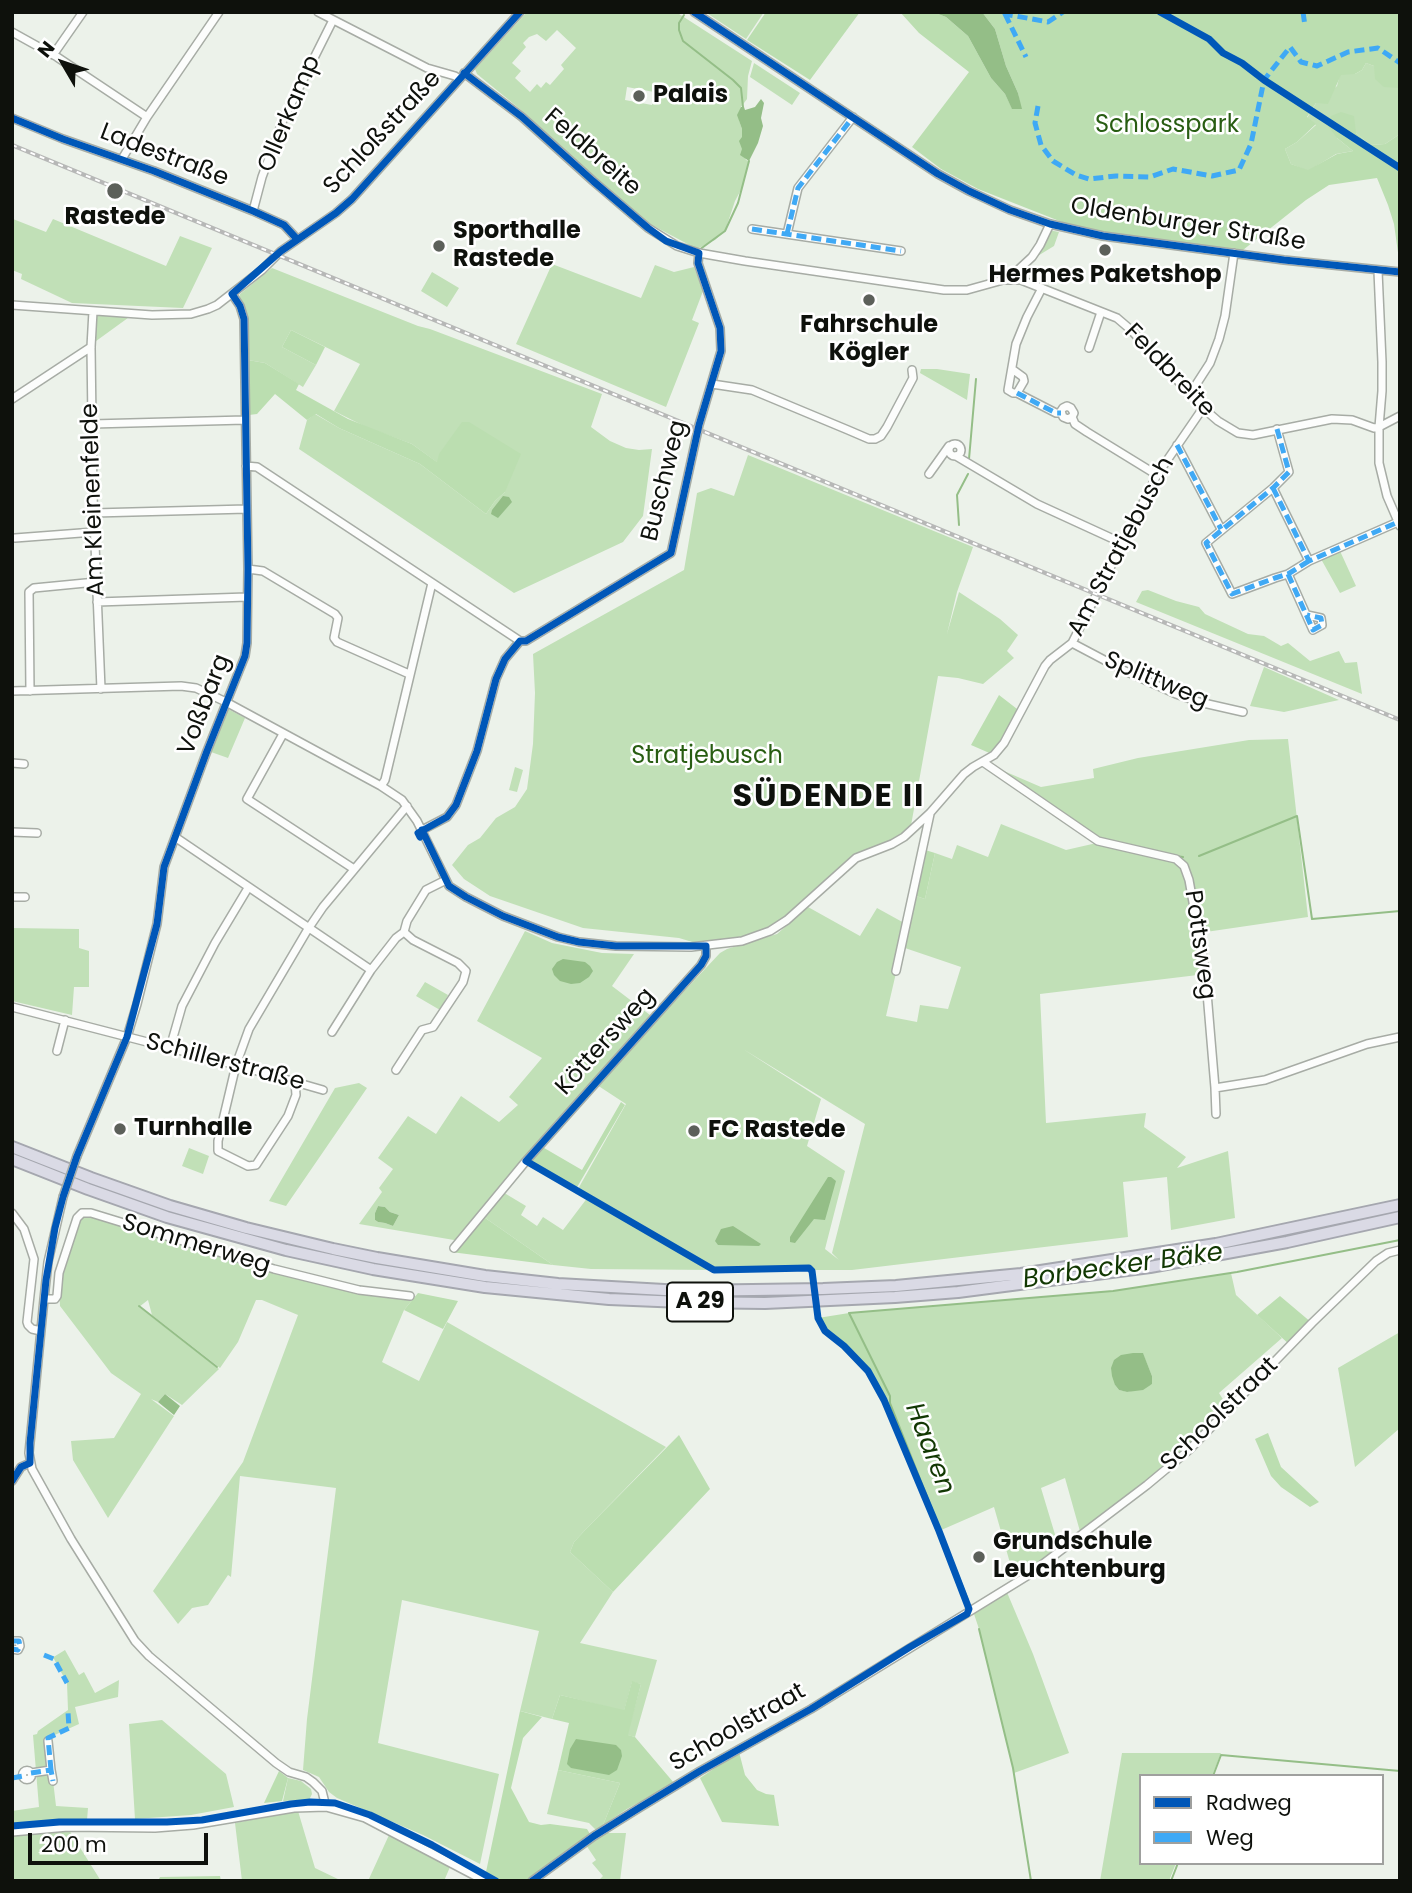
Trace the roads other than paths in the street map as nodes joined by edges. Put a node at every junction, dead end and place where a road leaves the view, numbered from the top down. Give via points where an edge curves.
1 (83, 12) edge
2 (219, 12) edge
3 (318, 12) edge
4 (520, 12) edge
5 (694, 12) edge
6 (333, 20) junction
7 (12, 32) edge
8 (53, 55) junction
9 (462, 76) junction
10 (146, 117) junction
11 (853, 117) junction
12 (12, 118) edge
13 (122, 159) junction
14 (253, 211) junction
15 (1050, 223) junction
16 (752, 229) dead end
17 (787, 234) junction
18 (297, 239) junction
19 (901, 251) dead end
20 (699, 253) junction
21 (1234, 253) junction
22 (1378, 271) junction
23 (1400, 272) edge
24 (1003, 280) junction
25 (1042, 288) junction
26 (232, 295) junction
27 (12, 306) edge
28 (93, 311) junction
29 (1101, 312) junction
30 (91, 347) junction
31 (1089, 348) dead end
32 (1012, 369) junction
33 (912, 370) dead end
34 (712, 384) junction
35 (1017, 393) junction
36 (1190, 394) junction
37 (12, 398) edge
38 (1203, 408) junction
39 (1400, 416) edge
40 (245, 420) junction
41 (92, 424) junction
42 (1379, 427) junction
43 (1278, 429) junction
44 (1177, 445) junction
45 (246, 466) junction
46 (929, 474) dead end
47 (1157, 475) junction
48 (1273, 488) junction
49 (247, 509) junction
50 (94, 513) junction
51 (1399, 524) edge
52 (1221, 530) junction
53 (94, 532) junction
54 (15, 538) dead end
55 (1122, 543) junction
56 (1309, 561) junction
57 (248, 569) junction
58 (1288, 574) junction
59 (96, 582) junction
60 (432, 583) junction
61 (247, 597) junction
62 (97, 602) junction
63 (1307, 615) dead end
64 (520, 641) junction
65 (1072, 643) junction
66 (409, 674) junction
67 (101, 688) junction
68 (12, 691) edge
69 (30, 691) junction
70 (226, 702) junction
71 (1243, 712) dead end
72 (283, 734) junction
73 (983, 762) junction
74 (12, 764) edge
75 (24, 764) dead end
76 (381, 786) junction
77 (407, 806) junction
78 (930, 813) junction
79 (422, 830) junction
80 (12, 832) edge
81 (37, 833) dead end
82 (175, 837) junction
83 (354, 869) junction
84 (446, 880) junction
85 (248, 888) junction
86 (12, 897) edge
87 (25, 897) dead end
88 (308, 929) junction
89 (404, 932) junction
90 (706, 946) junction
91 (371, 970) junction
92 (896, 971) dead end
93 (12, 1007) edge
94 (65, 1020) junction
95 (332, 1032) dead end
96 (127, 1037) junction
97 (1400, 1037) edge
98 (170, 1048) junction
99 (57, 1051) dead end
100 (236, 1065) junction
101 (396, 1070) dead end
102 (296, 1082) junction
103 (1214, 1088) junction
104 (323, 1090) dead end
105 (1216, 1114) dead end
106 (12, 1147) edge
107 (12, 1159) edge
108 (1400, 1205) edge
109 (12, 1213) edge
110 (1400, 1217) edge
111 (454, 1248) dead end
112 (1400, 1250) edge
113 (410, 1296) dead end
114 (44, 1299) junction
115 (41, 1331) junction
116 (30, 1463) junction
117 (12, 1482) edge
118 (12, 1641) edge
119 (12, 1649) edge
120 (48, 1741) dead end
121 (51, 1770) junction
122 (12, 1778) edge
123 (52, 1782) dead end
124 (313, 1782) junction
125 (317, 1806) junction
126 (326, 1807) junction
127 (12, 1832) edge
128 (485, 1881) edge
129 (532, 1881) edge

1 - 8 street
2 - 10 street
3 - 6 street, Feldbreite
4 - 9 street, Schloßstraße
5 - 11 street, Oldenburger Straße
6 - 9 street, Feldbreite via 427,68
6 - 14 street, Ollerkamp via 283,120
7 - 8 street
8 - 10 street
9 - 18 street, Schloßstraße via 352,199
9 - 20 street, Feldbreite via 522,117 648,228 666,241
10 - 13 street
11 - 15 street, Oldenburger Straße via 938,174 1010,210
11 - 17 street via 798,188
12 - 13 street, Ladestraße
13 - 14 street, Ladestraße
14 - 18 street, Ladestraße via 284,225
15 - 21 street, Oldenburger Straße via 1103,236
15 - 24 street, Feldbreite via 1032,257
16 - 17 street
17 - 19 street
18 - 26 street, Schloßstraße
20 - 24 street, Feldbreite via 944,290 967,290
20 - 34 street, Buschweg via 698,264 720,331 721,351
21 - 22 street, Oldenburger Straße
21 - 36 street via 1219,339
22 - 23 street, Oldenburger Straße
22 - 42 street
24 - 25 street, Feldbreite via 1021,280
25 - 29 street, Feldbreite
25 - 32 street via 1020,331
26 - 28 street, Schloßstraße via 191,314
26 - 40 street, Voßbarg via 244,319
27 - 28 street, Schloßstraße
28 - 30 street, Am Kleinenfelde
29 - 31 street
29 - 36 street, Feldbreite via 1125,324
30 - 37 street
30 - 41 street, Am Kleinenfelde
32 - 35 street via 1008,390
32 - 35 street via 1024,381
33 - 34 street via 913,378 887,427 875,439 752,390
34 - 64 street, Buschweg via 671,553
35 - 47 street via 1066,419 1072,417 1075,424
36 - 38 street, Feldbreite
38 - 43 street, Feldbreite via 1238,433
38 - 44 street, Am Stratjebusch
39 - 42 street
40 - 41 street
40 - 45 street, Voßbarg
41 - 50 street, Am Kleinenfelde
42 - 43 street, Feldbreite via 1332,419
42 - 51 street via 1380,471
43 - 48 street via 1289,472
44 - 47 street, Am Stratjebusch
44 - 52 street
45 - 49 street, Voßbarg
45 - 60 street via 257,467
46 - 55 street via 950,446 950,454 1037,504
47 - 55 street, Am Stratjebusch
48 - 52 street
48 - 56 street
49 - 50 street
49 - 57 street, Voßbarg
50 - 53 street, Am Kleinenfelde
51 - 56 street
52 - 58 street via 1206,544 1232,594
53 - 54 street
53 - 59 street, Am Kleinenfelde
55 - 65 street, Am Stratjebusch
56 - 58 street
57 - 61 street, Voßbarg
57 - 66 street via 263,572 335,614 337,642
58 - 63 street
59 - 62 street, Am Kleinenfelde
59 - 69 street via 29,592
60 - 64 street
60 - 66 street
61 - 62 street
61 - 70 street, Voßbarg via 246,656
62 - 67 street, Am Kleinenfelde
64 - 79 street via 496,679 477,751 456,805 447,817
65 - 71 street, Splittweg via 1176,694
65 - 73 street, Am Stratjebusch via 1045,666 1007,739
66 - 76 street
67 - 69 street, Am Stratjebusch
67 - 70 street, Am Stratjebusch via 188,687
68 - 69 street, Am Stratjebusch
70 - 72 street, Am Stratjebusch
70 - 82 street, Voßbarg
72 - 76 street, Am Stratjebusch
72 - 83 street via 247,799
73 - 78 street, Am Stratjebusch via 964,774
73 - 103 street, Pottsweg via 1098,841 1177,859 1184,866 1205,969
74 - 75 street
76 - 77 street, Am Stratjebusch
77 - 79 street, Am Stratjebusch
77 - 83 street
78 - 90 street, Am Stratjebusch via 904,837 856,858 770,931 742,942
78 - 92 street
79 - 84 street, Am Stratjebusch
80 - 81 street
82 - 85 street
82 - 96 street, Voßbarg via 164,867 157,924
83 - 88 street
84 - 89 street via 425,890
84 - 90 street, Am Stratjebusch via 466,897 503,916 558,937 616,946
85 - 88 street
85 - 98 street via 182,1006
86 - 87 street
88 - 91 street
88 - 100 street via 249,1029
89 - 91 street
89 - 101 street via 466,971 433,1027 422,1030
90 - 111 street, Köttersweg via 701,965
91 - 95 street
93 - 94 street, Schillerstraße
94 - 96 street, Schillerstraße
94 - 99 street
96 - 98 street, Schillerstraße
96 - 114 street, Voßbarg, bridge via 63,1197
97 - 103 street via 1265,1080
98 - 100 street, Schillerstraße
100 - 102 street, Schillerstraße
100 - 102 street via 218,1149 248,1166 259,1162 288,1116
102 - 104 street, Schillerstraße
103 - 105 street, Pottsweg
106 - 108 highway, A 29 via 170,1206 333,1249 485,1276 682,1291 847,1288 1021,1273 1202,1246
107 - 110 highway, A 29 via 167,1216 318,1257 485,1287 633,1300 765,1303 958,1292 1150,1267
109 - 115 street via 24,1229 34,1259 28,1325
112 - 129 street, Schoolstraat via 1376,1261 1189,1450 1027,1576 639,1808
113 - 114 street, Sommerweg via 359,1290 274,1269 82,1213 59,1273 57,1296
114 - 115 street, Voßbarg
115 - 116 street, Voßbarg
116 - 117 street
116 - 124 street via 135,1641 269,1757
118 - 119 street via 20,1644 18,1650
120 - 121 street
121 - 122 street
121 - 123 street
124 - 125 street
124 - 126 street via 322,1791
125 - 126 street
125 - 127 street via 193,1825
126 - 128 street via 365,1818

